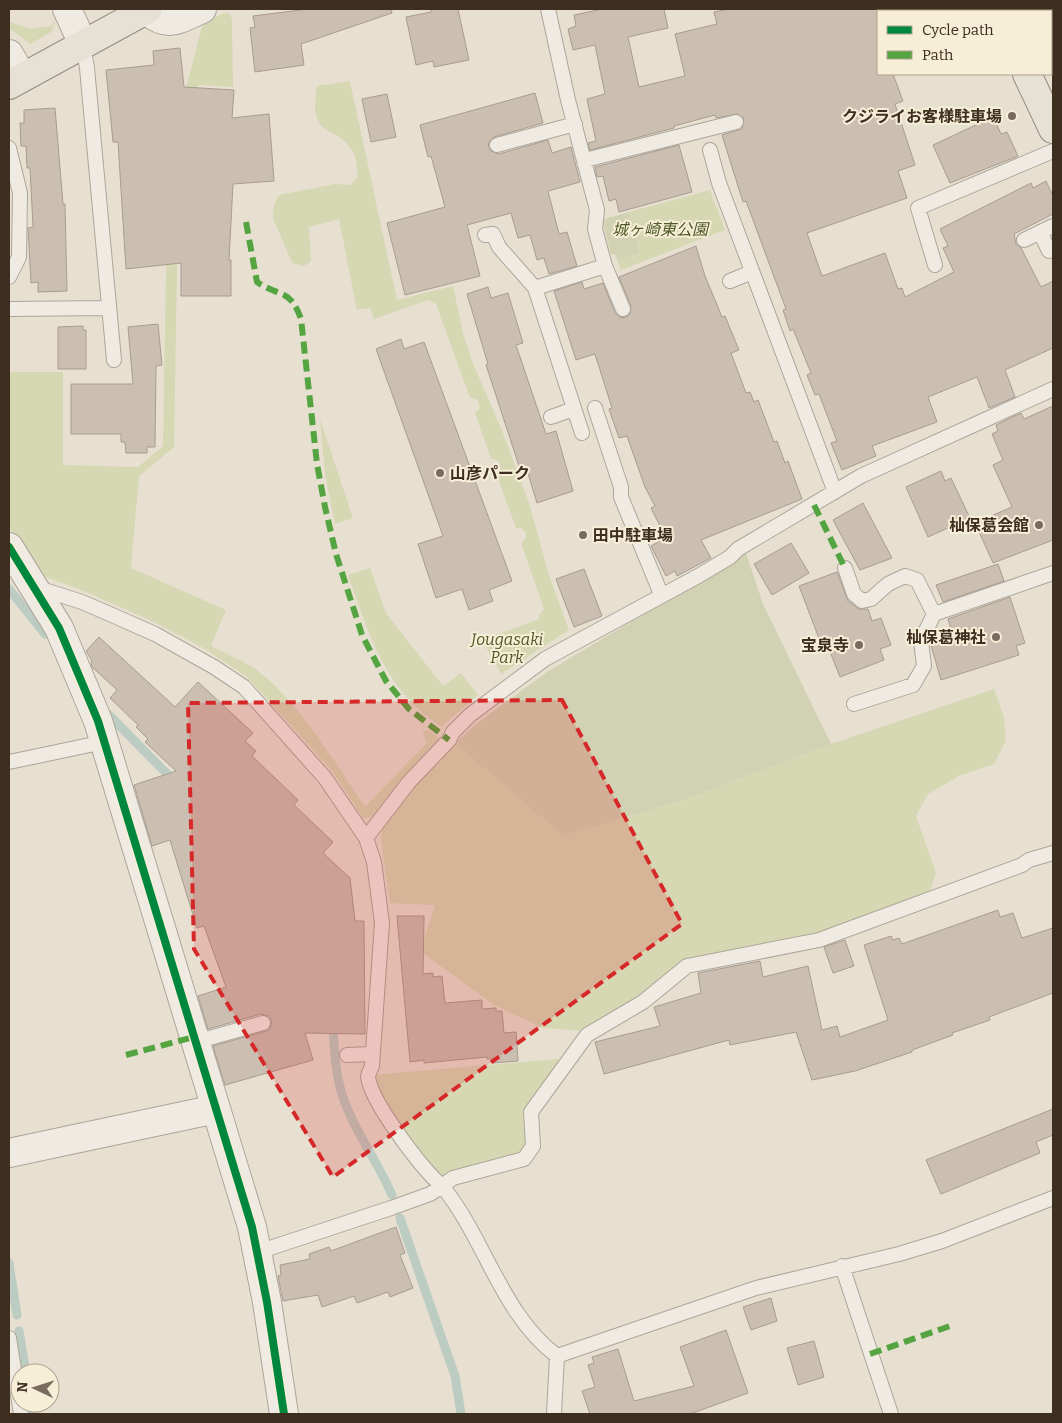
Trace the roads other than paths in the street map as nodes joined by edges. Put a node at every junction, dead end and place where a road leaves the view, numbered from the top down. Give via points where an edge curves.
1 (68, 9) edge
2 (202, 9) edge
3 (548, 9) edge
4 (146, 10) edge
5 (82, 44) junction
6 (9, 54) edge
7 (1027, 75) edge
8 (16, 81) edge
9 (736, 122) dead end
10 (575, 124) junction
11 (1053, 128) edge
12 (497, 145) dead end
13 (9, 148) edge
14 (710, 150) dead end
15 (1053, 151) edge
16 (585, 160) junction
17 (1053, 226) edge
18 (1040, 232) junction
19 (485, 235) dead end
20 (1024, 240) dead end
21 (1049, 251) dead end
22 (935, 265) dead end
23 (606, 266) junction
24 (752, 272) junction
25 (9, 277) edge
26 (730, 280) dead end
27 (535, 288) junction
28 (110, 308) junction
29 (9, 309) edge
30 (624, 309) dead end
31 (114, 360) dead end
32 (1053, 389) edge
33 (595, 408) dead end
34 (574, 409) junction
35 (550, 417) dead end
36 (582, 433) dead end
37 (835, 492) junction
38 (9, 547) edge
39 (845, 568) dead end
40 (1053, 573) edge
41 (34, 586) junction
42 (661, 594) junction
43 (934, 614) junction
44 (854, 704) dead end
45 (104, 742) junction
46 (9, 762) edge
47 (366, 838) junction
48 (1053, 853) edge
49 (263, 1022) dead end
50 (195, 1042) junction
51 (371, 1054) junction
52 (347, 1055) dead end
53 (216, 1109) junction
54 (9, 1153) edge
55 (442, 1186) junction
56 (1053, 1198) edge
57 (258, 1252) junction
58 (842, 1266) junction
59 (9, 1338) edge
60 (557, 1356) junction
61 (21, 1414) edge
62 (284, 1414) edge
63 (554, 1414) edge
64 (891, 1414) edge

1 - 5 street
2 - 4 street via 173,22 163,22
3 - 10 lane
4 - 5 main road
5 - 8 main road
5 - 28 lane
6 - 8 street
7 - 11 main road
9 - 16 lane
10 - 12 lane
10 - 16 lane
13 - 25 lane via 20,193 19,257
14 - 24 lane
15 - 22 lane via 918,208
16 - 23 lane via 597,210 595,229
17 - 18 lane
18 - 20 lane
18 - 21 lane
19 - 27 lane via 493,234 499,246
23 - 27 lane
23 - 30 lane
24 - 26 lane
24 - 37 lane
27 - 34 lane
28 - 29 lane
28 - 31 lane
32 - 37 lane via 861,476
33 - 42 lane via 621,487 621,497
34 - 35 lane
34 - 36 lane
37 - 42 lane via 738,549 730,557
38 - 41 street
39 - 43 lane via 854,594 862,601 871,599 888,584 905,576 917,580
40 - 43 lane
41 - 45 street via 66,643
41 - 47 lane via 82,602 155,634 244,687 325,778
42 - 47 lane via 545,659 470,715 410,782
43 - 44 lane via 921,641 924,666 913,685
45 - 46 lane
45 - 50 street
47 - 51 lane via 374,862 382,923
48 - 55 lane via 818,940 687,966 643,1002 586,1035 532,1112 533,1146 524,1159 453,1178
49 - 50 lane
50 - 53 street
51 - 52 lane
51 - 55 lane via 372,1066 368,1075 373,1092 394,1127 431,1177
53 - 54 street
53 - 57 street
55 - 57 lane via 430,1194 391,1208
55 - 60 lane via 456,1203 518,1313 542,1344
56 - 58 lane via 942,1241
57 - 62 street
58 - 60 lane via 756,1288
58 - 64 lane
59 - 61 lane
60 - 63 lane

